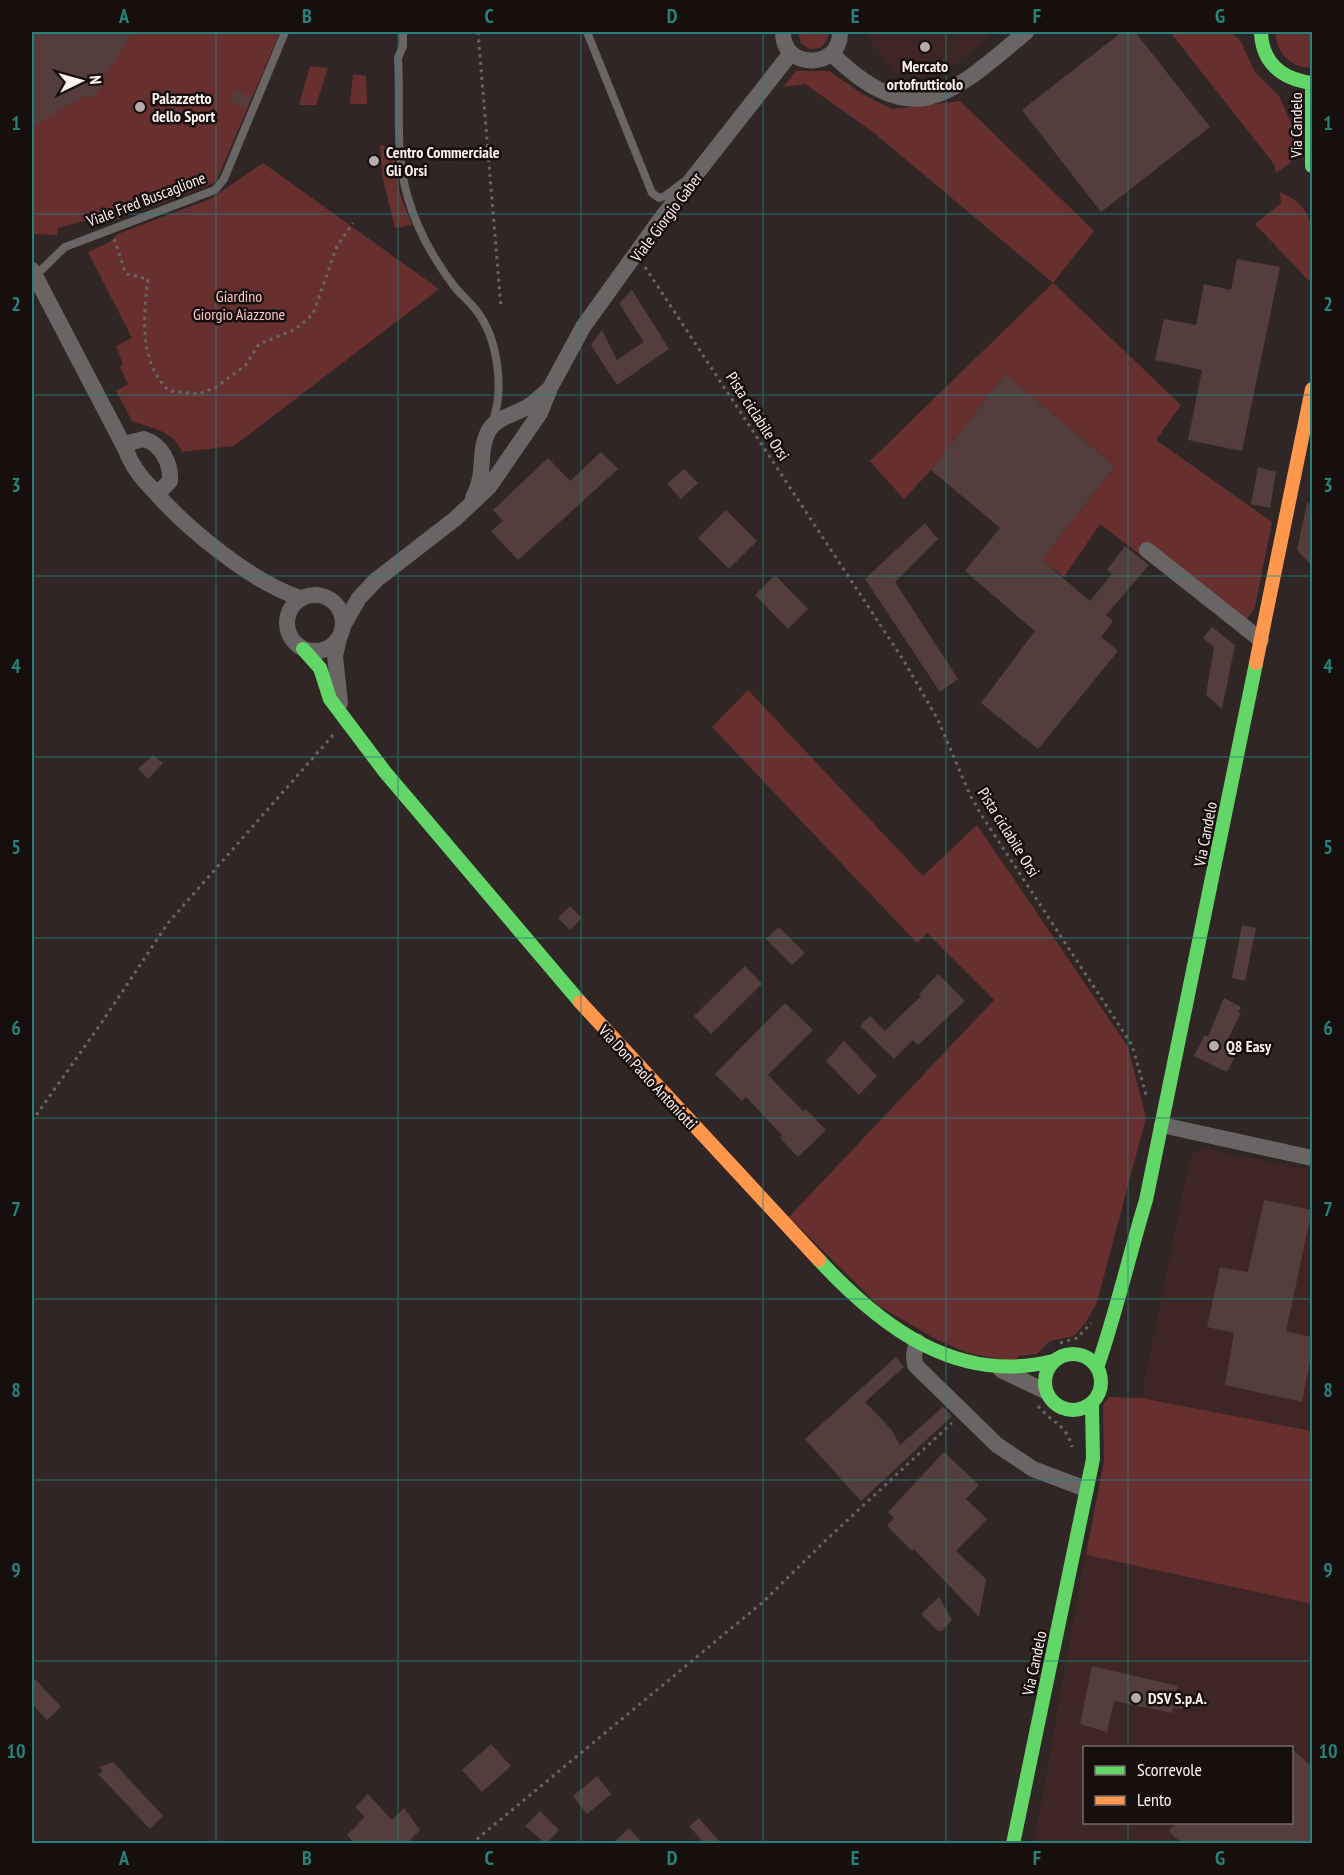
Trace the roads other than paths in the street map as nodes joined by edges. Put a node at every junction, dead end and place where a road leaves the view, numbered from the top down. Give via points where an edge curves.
1 (285, 32) edge
2 (403, 32) edge
3 (587, 32) edge
4 (783, 32) edge
5 (840, 32) edge
6 (1026, 32) edge
7 (1262, 32) edge
8 (791, 53) junction
9 (832, 54) junction
10 (1312, 83) edge
11 (1312, 166) edge
12 (698, 174) junction
13 (33, 273) edge
14 (550, 388) junction
15 (1312, 389) edge
16 (97, 395) junction
17 (490, 429) junction
18 (144, 439) junction
19 (126, 450) junction
20 (170, 481) junction
21 (154, 491) junction
22 (469, 505) junction
23 (188, 523) junction
24 (1147, 550) dead end
25 (376, 580) junction
26 (262, 582) junction
27 (300, 598) junction
28 (330, 598) junction
29 (287, 625) junction
30 (341, 631) junction
31 (1261, 640) junction
32 (303, 649) junction
33 (346, 721) junction
34 (1162, 1125) junction
35 (1312, 1158) edge
36 (1120, 1282) junction
37 (1095, 1322) road end
38 (917, 1341) junction
39 (1053, 1361) junction
40 (1097, 1368) junction
41 (1000, 1370) junction
42 (1041, 1397) junction
43 (1092, 1404) junction
44 (1061, 1408) junction
45 (1086, 1489) junction
46 (1013, 1844) edge

1 - 13 lane, Viale Fred Buscaglione via 224,179 215,190 65,247
2 - 17 lane via 398,58 399,159 408,199 424,237 485,327 499,385 497,410
3 - 12 lane via 652,193 659,198 665,196
4 - 8 street
5 - 9 street
6 - 9 street via 963,82 934,98 906,100 886,94 855,76
7 - 10 street via 1264,53 1272,66 1297,82
8 - 9 street via 807,62
8 - 12 street, Viale Giorgio Gaber
10 - 11 street, Via Candelo
12 - 14 street, Viale Giorgio Gaber via 583,327
13 - 16 street
14 - 17 street, Viale Giorgio Gaber via 532,404 503,417
14 - 22 street, Viale Giorgio Gaber via 540,413 510,460
15 - 31 street, Via Candelo
16 - 18 street via 124,430
16 - 19 street
17 - 22 street, Viale Giorgio Gaber via 483,447 483,473
18 - 19 street via 128,443
18 - 20 street via 159,448 170,470
19 - 21 street via 136,471
20 - 21 street via 160,491
20 - 23 street via 170,493
21 - 23 street
22 - 25 street, Viale Giorgio Gaber
23 - 26 street
24 - 31 street
25 - 28 street, Viale Giorgio Gaber
25 - 30 street, Viale Giorgio Gaber via 359,598
26 - 27 street
26 - 29 street via 281,607
27 - 28 street via 315,594
27 - 29 street via 290,610
28 - 30 street via 340,609
29 - 32 street via 292,639
30 - 32 street via 334,644 319,651
30 - 33 street, Via Don Paolo Antoniotti via 334,656
31 - 34 street, Via Candelo
32 - 33 street, Via Don Paolo Antoniotti via 320,668 330,699
33 - 38 street, Via Don Paolo Antoniotti via 550,970 854,1298
34 - 35 street
34 - 36 street, Via Candelo via 1146,1200
36 - 37 street, Via Candelo
36 - 40 street, Via Candelo via 1114,1318
38 - 41 street, Via Don Paolo Antoniotti
38 - 45 street via 909,1359 997,1445 1033,1469
39 - 40 street via 1080,1349
39 - 41 street, Via Don Paolo Antoniotti
39 - 42 street via 1045,1375
40 - 43 street via 1100,1390
41 - 42 street, Via Don Paolo Antoniotti
42 - 44 street
43 - 44 street via 1077,1410
43 - 45 street, Via Candelo via 1093,1460
44 - 45 street, Via Candelo via 1081,1437
45 - 46 street, Via Candelo

